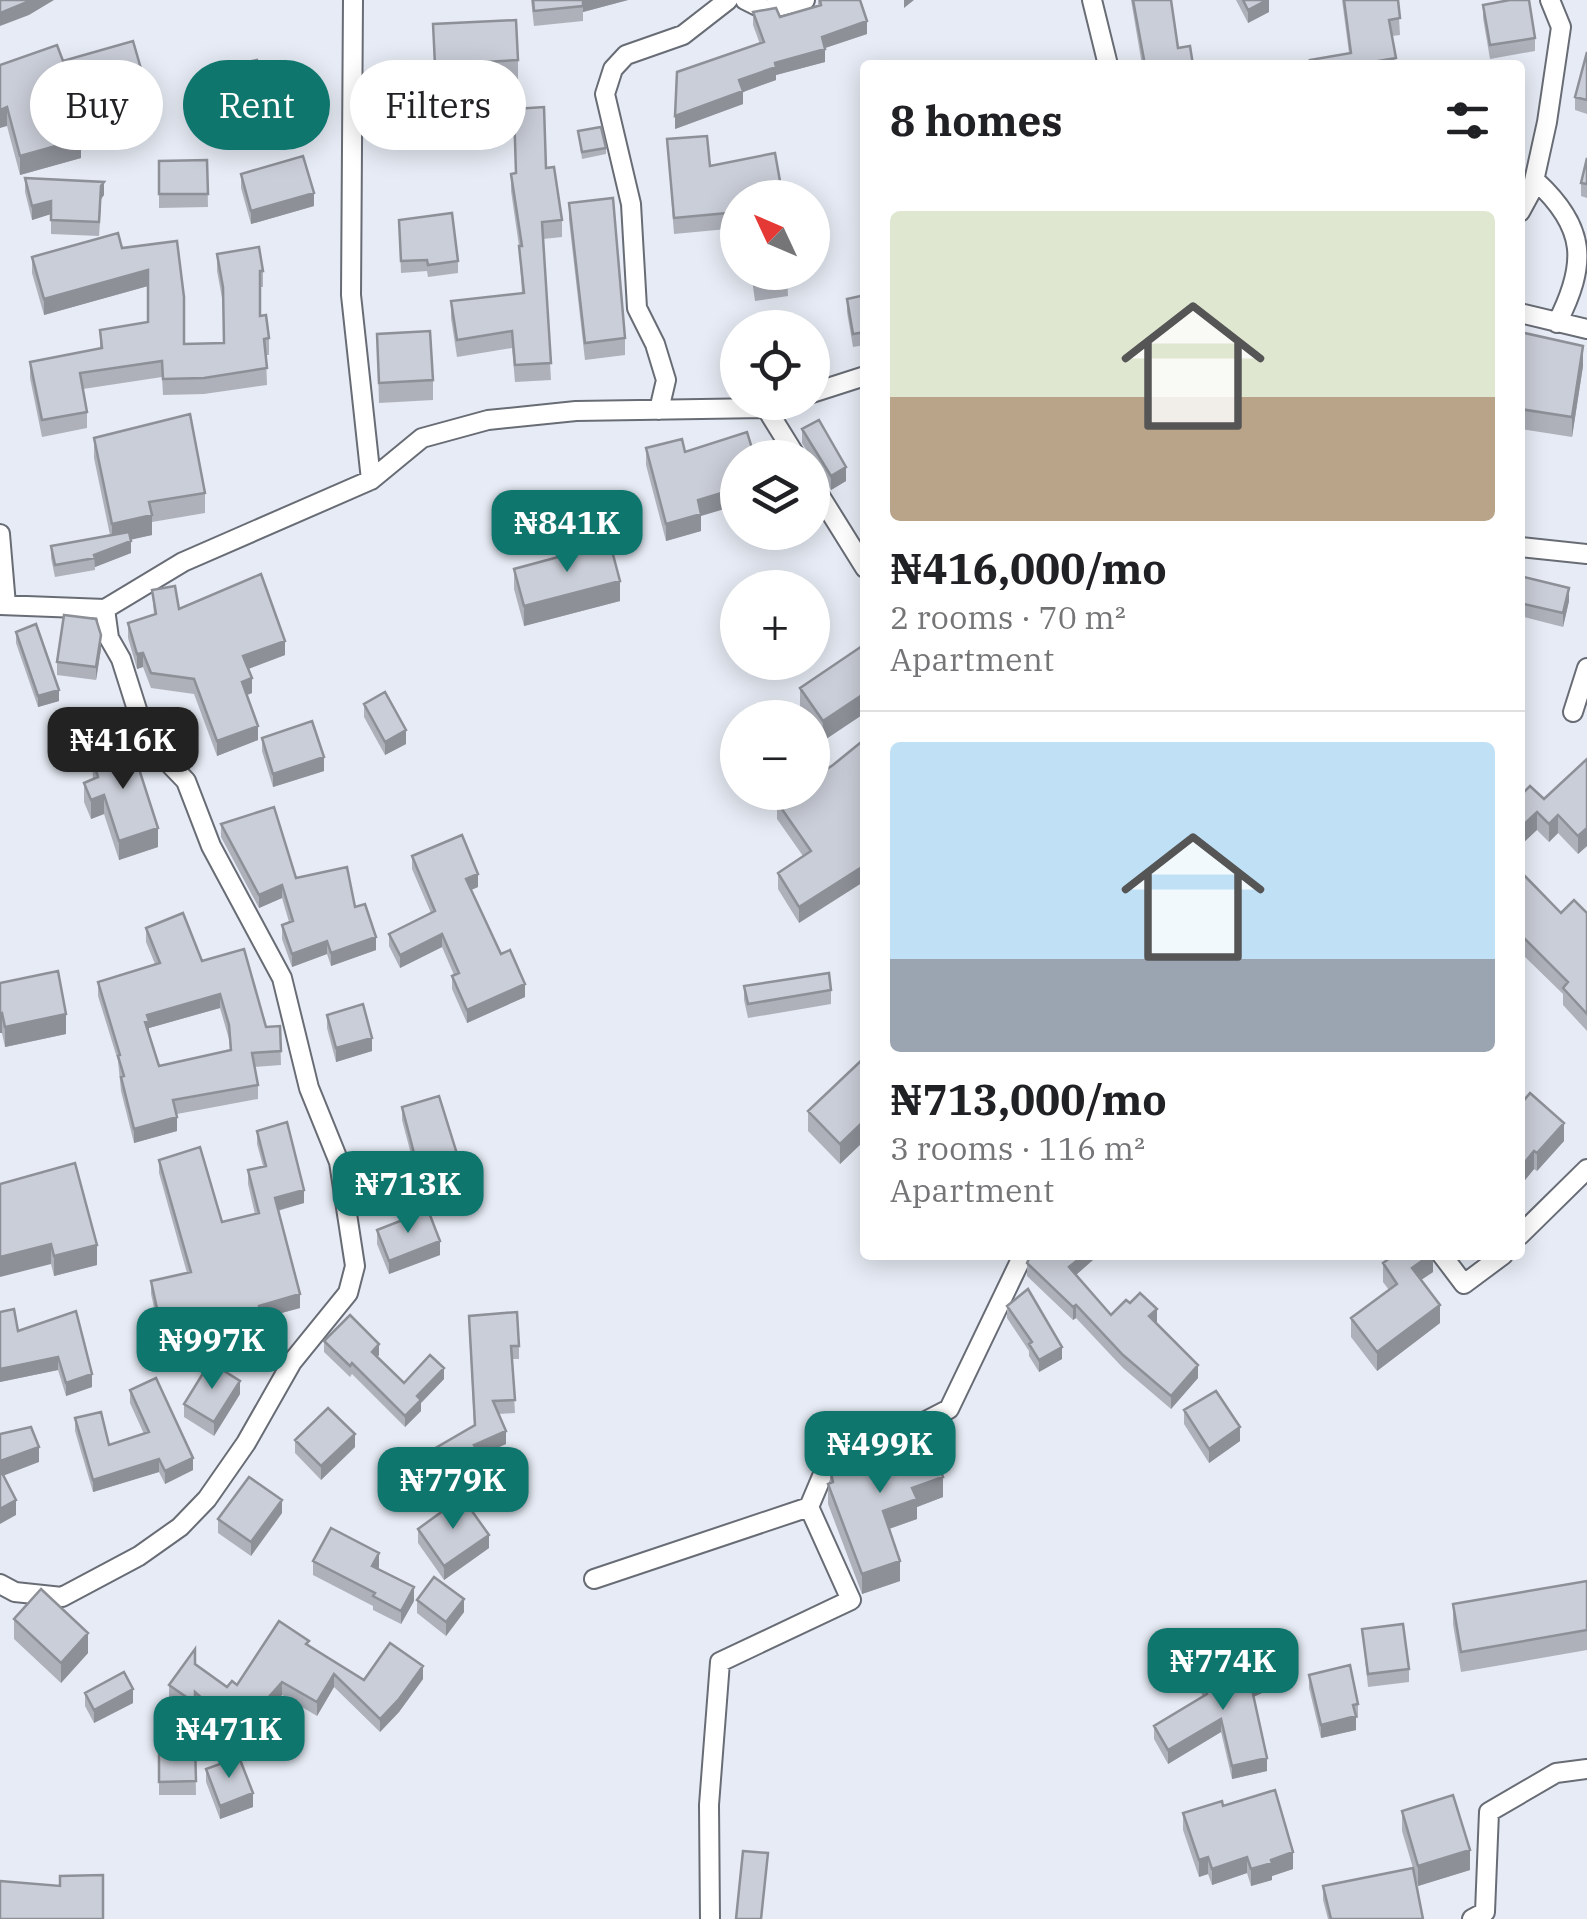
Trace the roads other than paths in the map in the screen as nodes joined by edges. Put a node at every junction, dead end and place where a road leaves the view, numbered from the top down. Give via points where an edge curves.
1 (353, 0) edge
2 (728, 0) edge
3 (745, 0) edge
4 (805, 0) edge
5 (1092, 0) edge
6 (1550, 0) edge
7 (1107, 60) edge
8 (1532, 190) junction
9 (1525, 203) edge
10 (1525, 314) edge
11 (1557, 323) junction
12 (1587, 329) edge
13 (860, 378) edge
14 (830, 387) edge
15 (720, 407) edge
16 (660, 410) junction
17 (371, 480) junction
18 (830, 512) edge
19 (0, 534) edge
20 (1525, 548) edge
21 (1587, 554) edge
22 (860, 560) edge
23 (3, 605) edge
24 (105, 609) junction
25 (1587, 668) edge
26 (1573, 712) dead end
27 (1587, 1169) edge
28 (1525, 1229) edge
29 (1021, 1260) edge
30 (1446, 1260) edge
31 (1496, 1260) edge
32 (809, 1507) junction
33 (594, 1579) dead end
34 (0, 1584) edge
35 (31, 1594) junction
36 (0, 1599) edge
37 (1587, 1769) edge
38 (710, 1919) edge
39 (1472, 1919) edge

1 - 17 street via 351,295
2 - 16 street via 683,35 626,54 612,69 605,94 631,204 637,308 666,380
3 - 4 street via 766,10
5 - 7 street
6 - 8 street via 1560,28
8 - 9 street
8 - 11 street via 1536,182 1555,199 1574,228 1581,264
10 - 11 street
11 - 12 street
13 - 14 street
15 - 16 street
16 - 17 street via 488,420 422,438
17 - 24 street via 183,562
18 - 22 street
19 - 23 street
20 - 21 street
23 - 24 street
24 - 35 street via 140,719 186,781 211,846 282,978 309,1088 340,1162 355,1266 348,1293 292,1362 207,1499 139,1556 62,1597
25 - 26 street
27 - 28 street
29 - 32 street via 949,1408 823,1474
30 - 31 street via 1464,1284
32 - 33 street
32 - 38 street via 851,1600 720,1662
34 - 35 street
35 - 36 street
37 - 39 street via 1556,1773 1489,1812 1485,1912

